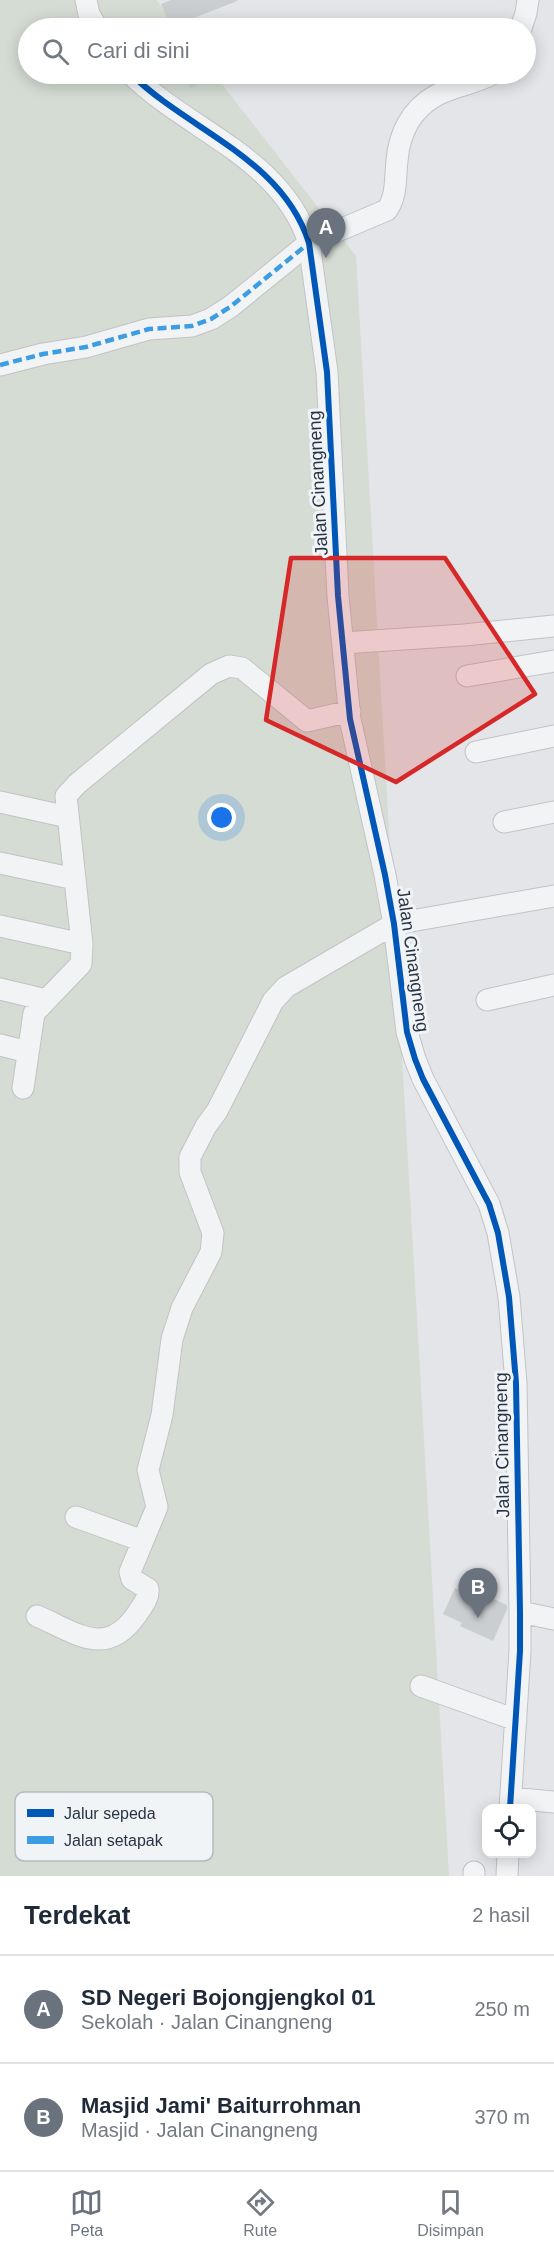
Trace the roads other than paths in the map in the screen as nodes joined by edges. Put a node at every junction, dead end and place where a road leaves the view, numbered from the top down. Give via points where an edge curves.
1 (86, 0) edge
2 (528, 0) edge
3 (91, 18) edge
4 (524, 18) edge
5 (142, 84) edge
6 (467, 84) edge
7 (309, 243) junction
8 (0, 364) edge
9 (554, 626) edge
10 (343, 643) junction
11 (554, 661) edge
12 (467, 676) dead end
13 (350, 711) junction
14 (554, 736) edge
15 (476, 752) dead end
16 (0, 802) edge
17 (554, 812) edge
18 (68, 817) junction
19 (504, 822) dead end
20 (0, 863) edge
21 (75, 879) junction
22 (554, 896) edge
23 (394, 924) junction
24 (0, 926) edge
25 (82, 944) junction
26 (554, 985) edge
27 (0, 989) edge
28 (46, 1000) junction
29 (487, 1000) dead end
30 (0, 1045) edge
31 (28, 1052) junction
32 (23, 1088) dead end
33 (76, 1517) dead end
34 (143, 1541) junction
35 (520, 1612) junction
36 (37, 1616) dead end
37 (554, 1619) edge
38 (421, 1686) dead end
39 (516, 1720) junction
40 (554, 1802) edge
41 (511, 1803) edge
42 (508, 1858) edge
43 (507, 1876) edge

1 - 3 street
2 - 4 street
5 - 7 street, Jalan Cinangneng via 272,181 303,224
6 - 7 street via 436,96 406,124 398,147 392,203 387,210
7 - 8 street via 230,307 202,322 149,329 86,347
7 - 10 street, Jalan Cinangneng via 327,372
9 - 10 street
10 - 13 street, Jalan Cinangneng
11 - 12 street
13 - 18 street via 307,721 242,668 229,666 211,674 77,784 66,796
13 - 23 street, Jalan Cinangneng
14 - 15 street
16 - 18 street
17 - 19 street
18 - 21 street
20 - 21 street
21 - 25 street
22 - 23 street
23 - 34 street via 278,994 190,1157 190,1172 213,1233 211,1252 182,1308 172,1339 162,1415 148,1470 157,1507
23 - 35 street, Jalan Cinangneng via 407,1032 415,1059 484,1194 498,1233 509,1297 516,1383
24 - 25 street
25 - 28 street via 81,964
26 - 29 street
27 - 28 street
28 - 31 street via 34,1013
30 - 31 street
31 - 32 street
33 - 34 street
34 - 36 street via 130,1572 132,1579 148,1589 148,1596 118,1635 107,1640 94,1639
35 - 37 street
35 - 39 street, Jalan Cinangneng
38 - 39 street
39 - 41 street, Jalan Cinangneng
40 - 41 street
42 - 43 street

